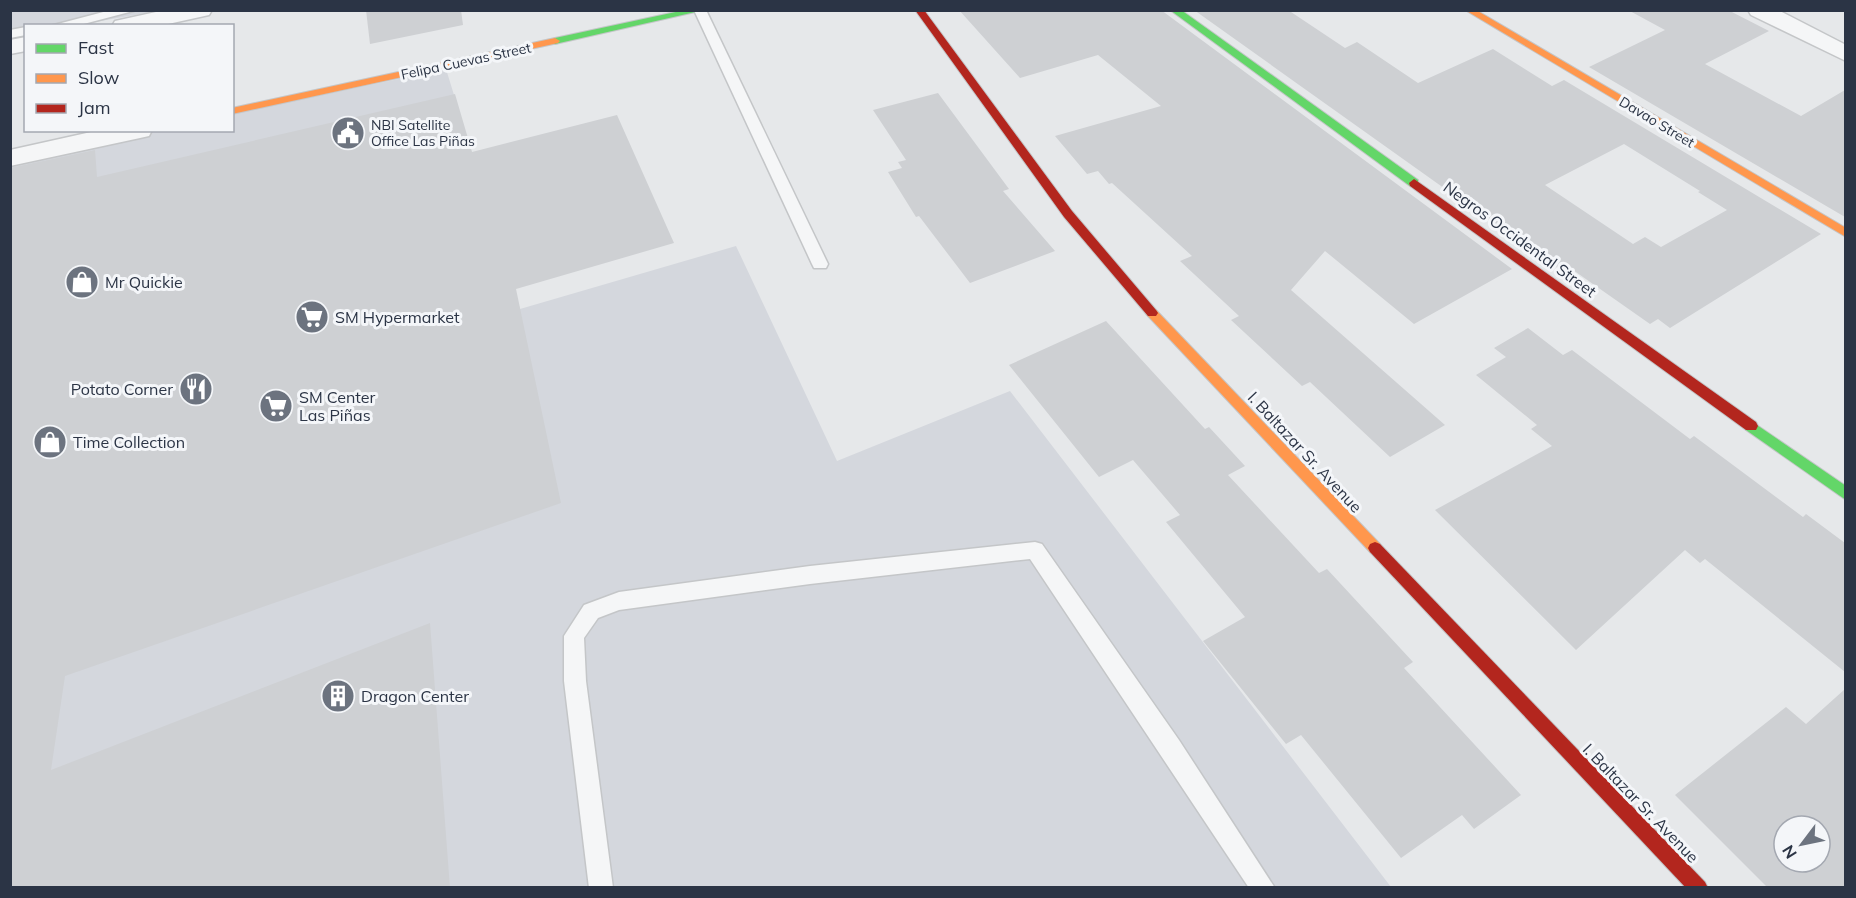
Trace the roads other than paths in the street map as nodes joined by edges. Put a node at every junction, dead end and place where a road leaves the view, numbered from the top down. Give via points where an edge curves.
1 (131, 10) edge
2 (201, 10) edge
3 (700, 10) edge
4 (919, 10) edge
5 (1174, 10) edge
6 (1469, 10) edge
7 (1759, 10) edge
8 (65, 24) edge
9 (133, 24) edge
10 (1845, 54) edge
11 (234, 111) edge
12 (131, 132) edge
13 (10, 158) edge
14 (1845, 233) edge
15 (820, 264) dead end
16 (1845, 494) edge
17 (601, 888) edge
18 (1263, 888) edge
19 (1700, 888) edge

1 - 8 lane
2 - 9 street
3 - 11 street, Felipa Cuevas Street
3 - 15 lane
4 - 19 street, I. Baltazar Sr. Avenue via 1068,214 1154,316
5 - 16 street, Negros Occidental Street
6 - 14 street, Davao Street
7 - 10 street
12 - 13 street
17 - 18 lane via 575,681 574,636 591,611 619,601 1035,550

